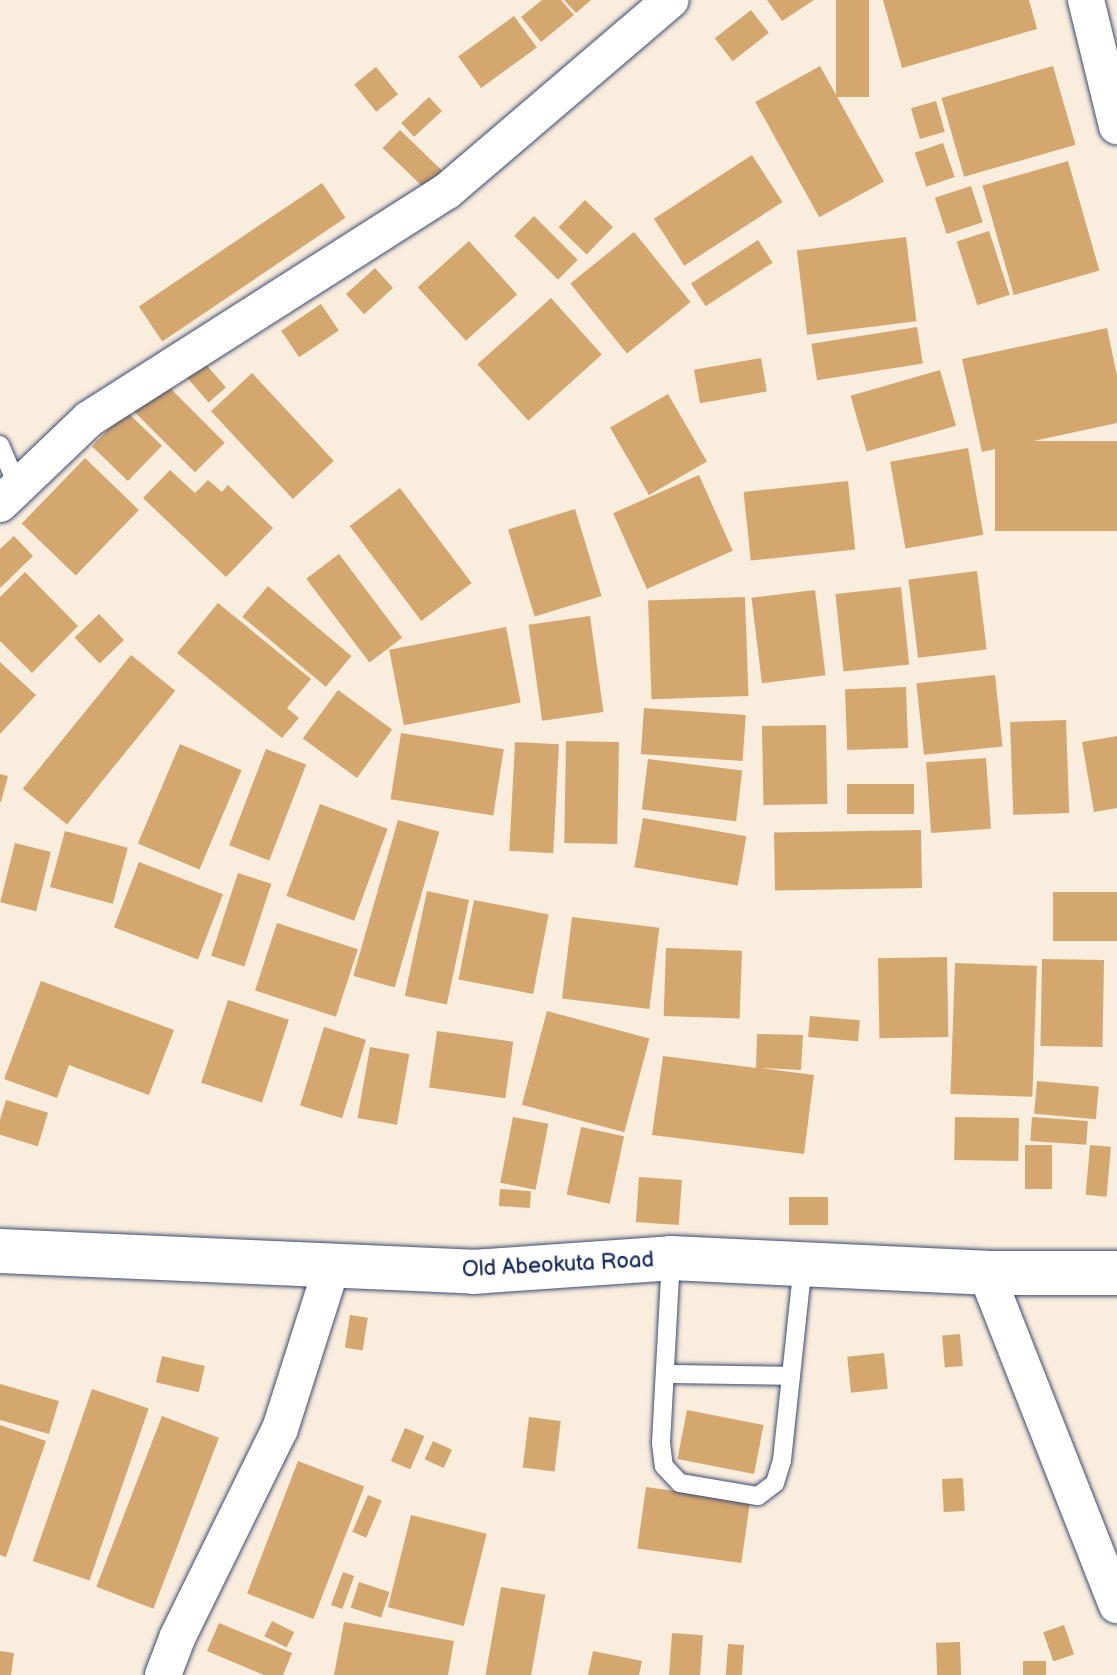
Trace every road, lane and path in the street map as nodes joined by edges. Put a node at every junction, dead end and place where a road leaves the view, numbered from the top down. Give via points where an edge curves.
1 (671, 0) edge
2 (1086, 0) edge
3 (1117, 126) edge
4 (0, 445) edge
5 (9, 495) edge
6 (0, 1251) edge
7 (671, 1258) junction
8 (803, 1265) junction
9 (332, 1266) junction
10 (986, 1273) junction
11 (1117, 1273) edge
12 (665, 1374) junction
13 (791, 1376) junction
14 (1117, 1605) edge
15 (163, 1675) edge

1 - 5 street via 447,191 89,419
2 - 3 street
4 - 5 lane
6 - 9 highway, Old Abeokuta Road
7 - 8 highway, Old Abeokuta Road
7 - 9 highway, Old Abeokuta Road via 473,1272
7 - 12 lane
8 - 10 highway, Old Abeokuta Road
8 - 13 lane
9 - 15 street via 280,1429
10 - 11 highway, Old Abeokuta Road
10 - 14 street
12 - 13 lane
12 - 13 lane via 661,1443 670,1476 680,1483 758,1496 775,1483 782,1460

